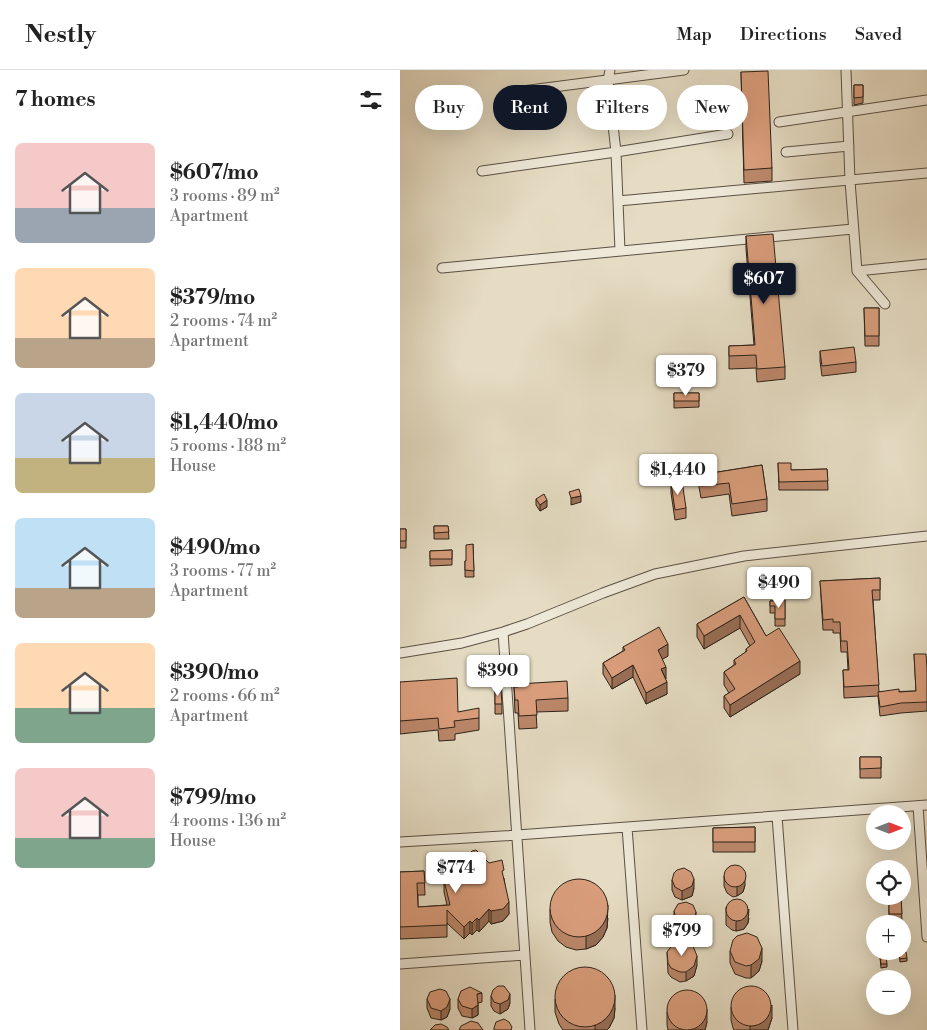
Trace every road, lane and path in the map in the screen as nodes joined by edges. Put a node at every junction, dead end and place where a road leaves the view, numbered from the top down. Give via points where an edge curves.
1 (610, 70) edge
2 (684, 70) edge
3 (846, 70) edge
4 (608, 80) junction
5 (567, 85) edge
6 (927, 100) edge
7 (848, 112) junction
8 (779, 122) dead end
9 (728, 134) dead end
10 (849, 146) junction
11 (616, 152) junction
12 (786, 152) dead end
13 (482, 171) dead end
14 (927, 173) edge
15 (850, 181) junction
16 (618, 200) junction
17 (853, 229) junction
18 (620, 251) junction
19 (927, 264) edge
20 (442, 268) dead end
21 (857, 271) junction
22 (885, 304) dead end
23 (927, 536) edge
24 (503, 632) junction
25 (400, 653) edge
26 (923, 805) edge
27 (777, 816) junction
28 (627, 827) junction
29 (517, 835) junction
30 (400, 842) edge
31 (927, 938) edge
32 (525, 955) junction
33 (400, 964) edge
34 (530, 1030) edge
35 (642, 1030) edge
36 (793, 1030) edge

1 - 4 lane
2 - 4 lane
3 - 7 lane
4 - 5 lane
4 - 11 lane
6 - 7 lane
7 - 8 lane
7 - 10 lane
9 - 11 lane
10 - 12 lane
10 - 15 lane
11 - 13 lane
11 - 16 lane
14 - 15 lane
15 - 16 lane
15 - 17 lane
16 - 18 lane
17 - 18 lane
17 - 21 lane
18 - 20 lane
19 - 21 lane
21 - 22 lane
23 - 24 lane via 744,556 655,574
24 - 25 lane via 462,643
24 - 29 lane
26 - 27 lane
26 - 31 lane
27 - 28 lane
27 - 36 lane
28 - 29 lane
28 - 35 lane
29 - 30 lane
29 - 32 lane
32 - 33 lane
32 - 34 lane

